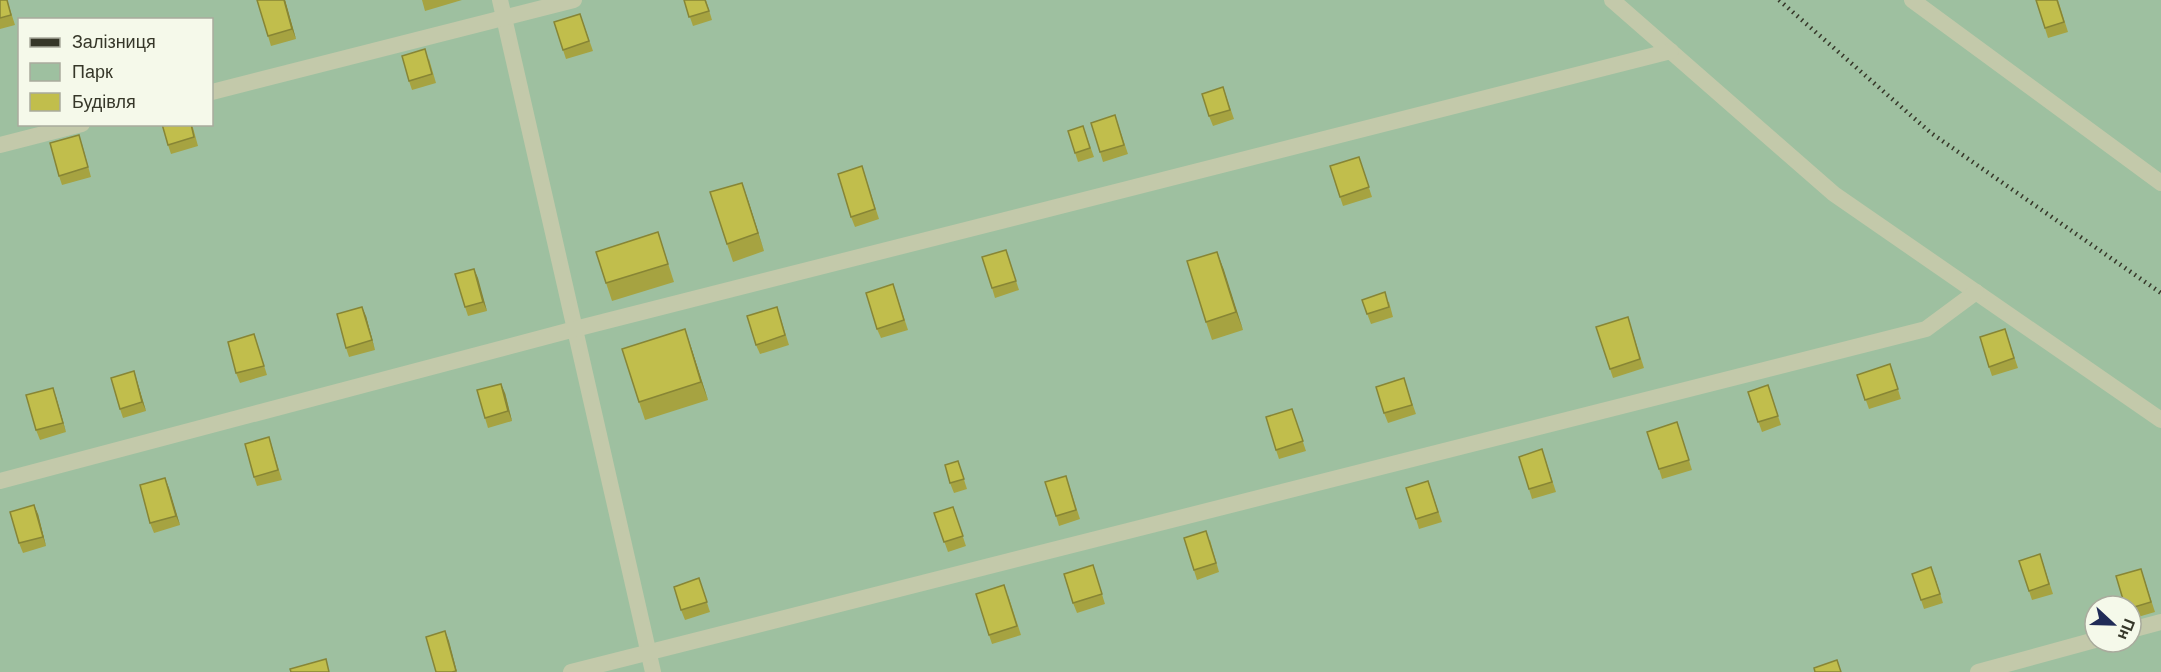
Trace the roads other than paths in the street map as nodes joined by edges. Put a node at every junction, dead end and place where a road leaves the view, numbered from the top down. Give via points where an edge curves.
1 (500, 0) edge
2 (574, 0) edge
3 (1612, 0) edge
4 (1912, 0) edge
5 (504, 18) junction
6 (1671, 51) junction
7 (213, 92) edge
8 (74, 126) edge
9 (0, 145) edge
10 (2161, 183) edge
11 (1976, 292) junction
12 (575, 329) junction
13 (2161, 420) edge
14 (0, 481) edge
15 (2161, 622) edge
16 (2143, 627) edge
17 (2083, 643) edge
18 (649, 652) junction
19 (571, 672) edge
20 (653, 672) edge
21 (1978, 672) edge

1 - 5 lane
2 - 5 lane
3 - 6 lane
4 - 10 lane
5 - 7 lane
5 - 12 lane
6 - 11 lane via 1834,194
6 - 12 lane
8 - 9 lane
11 - 13 lane
11 - 18 lane via 1926,329
12 - 14 lane
12 - 18 lane
15 - 16 lane
17 - 21 lane
18 - 19 lane
18 - 20 lane

